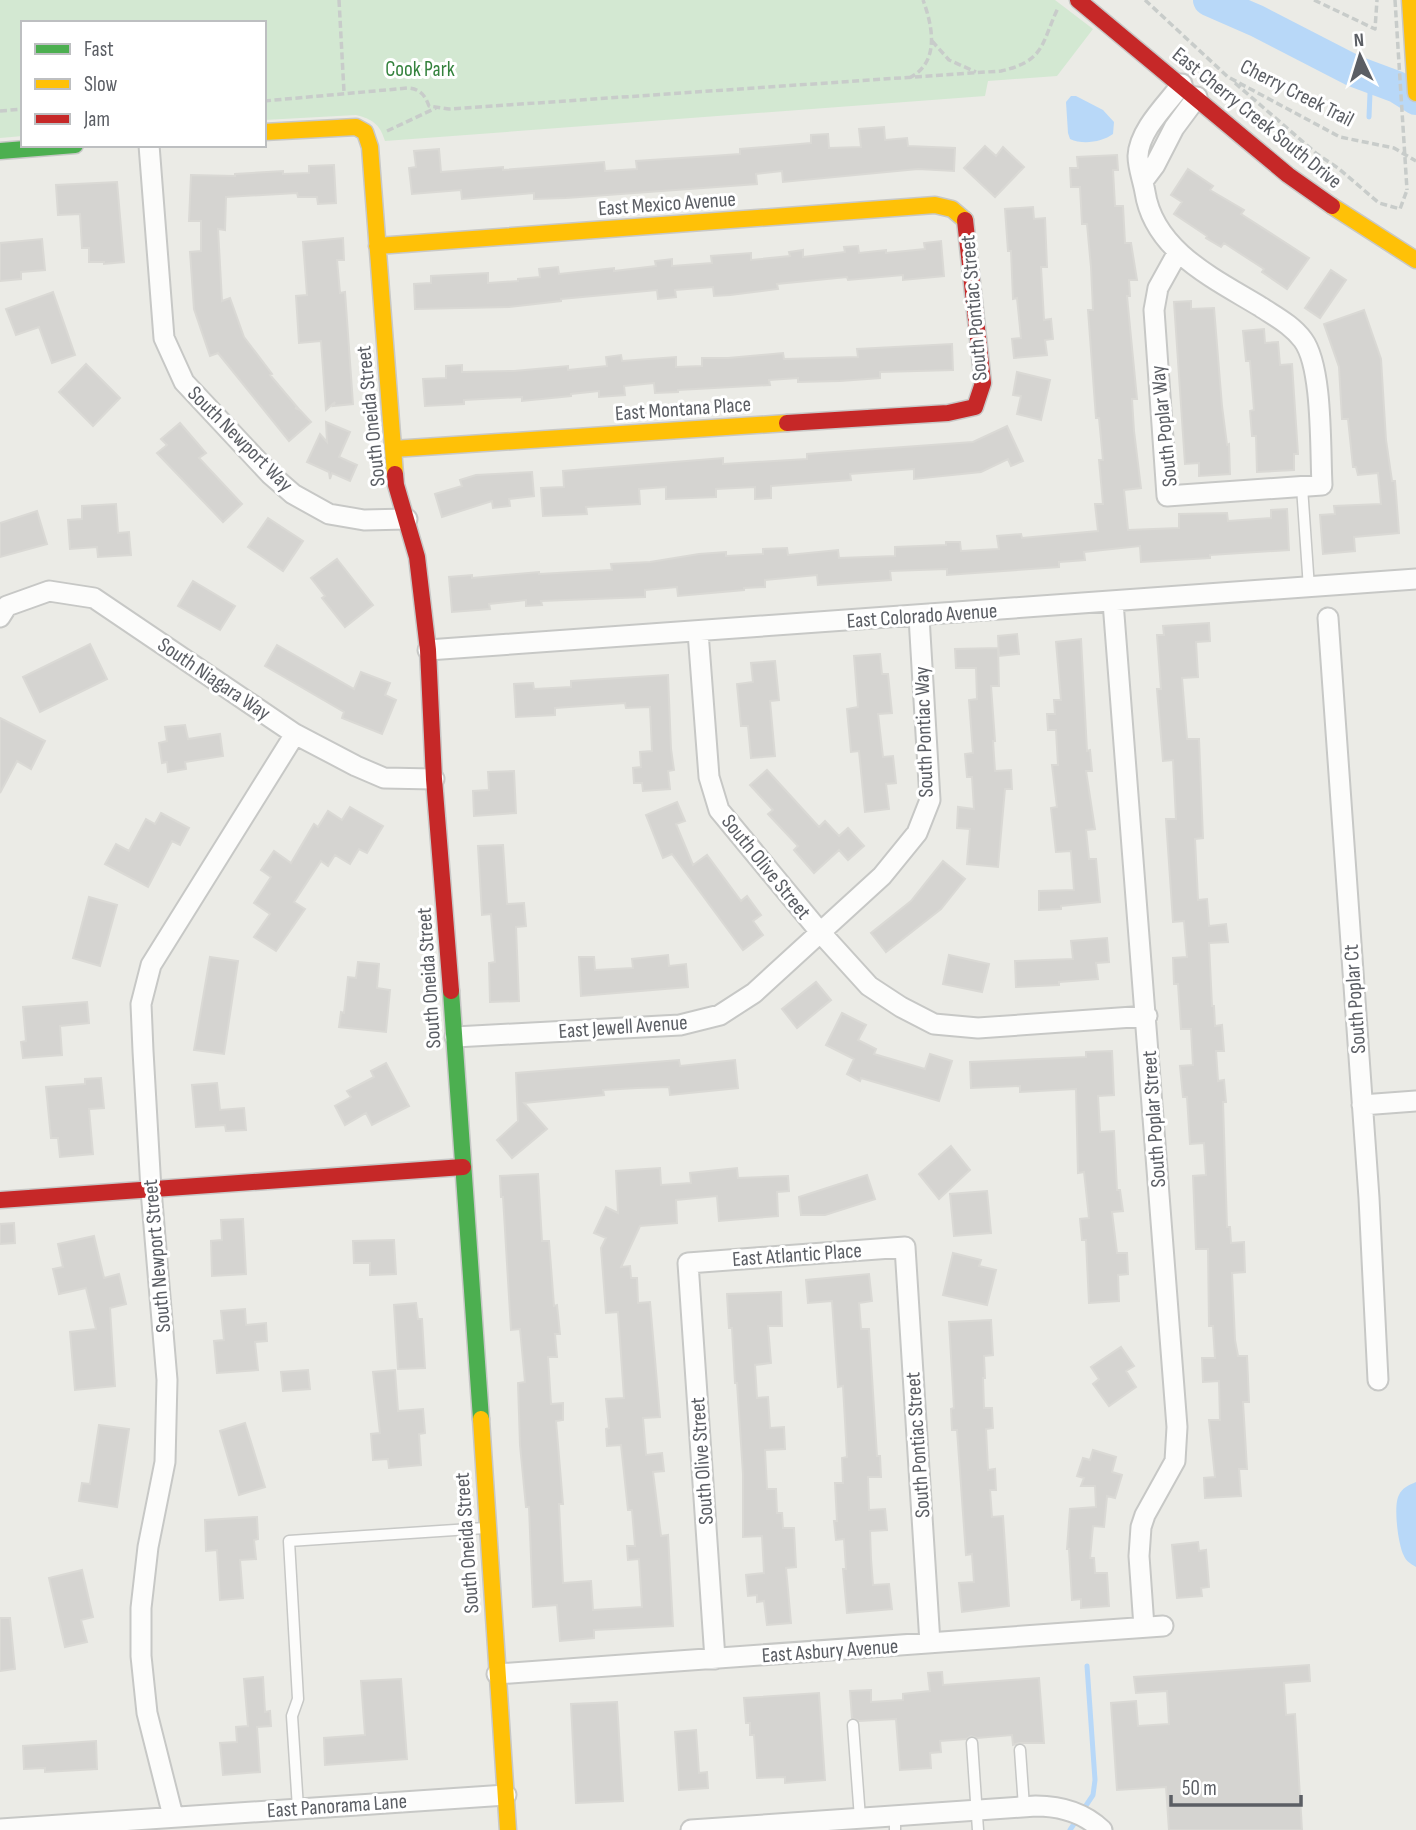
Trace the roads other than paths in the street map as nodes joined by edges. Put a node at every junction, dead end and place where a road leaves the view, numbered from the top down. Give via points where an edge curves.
1 (1078, 0) edge
2 (1410, 0) edge
3 (1189, 91) junction
4 (1416, 93) edge
5 (266, 132) edge
6 (1145, 134) junction
7 (1164, 144) junction
8 (45, 147) edge
9 (149, 147) edge
10 (0, 150) edge
11 (1143, 181) junction
12 (959, 211) joint
13 (377, 246) junction
14 (1178, 252) junction
15 (1416, 260) edge
16 (975, 407) joint
17 (393, 449) junction
18 (1302, 487) junction
19 (407, 519) junction
20 (1416, 579) edge
21 (1320, 590) junction
22 (1113, 602) junction
23 (0, 617) edge
24 (919, 617) junction
25 (698, 632) junction
26 (428, 650) junction
27 (295, 734) junction
28 (434, 779) junction
29 (820, 932) junction
30 (1147, 1016) junction
31 (455, 1037) junction
32 (1416, 1101) edge
33 (1362, 1105) junction
34 (463, 1167) junction
35 (151, 1189) junction
36 (0, 1200) edge
37 (905, 1247) joint
38 (688, 1263) joint
39 (1378, 1380) dead end
40 (487, 1527) junction
41 (1153, 1627) joint
42 (930, 1643) junction
43 (715, 1659) junction
44 (497, 1674) junction
45 (853, 1726) dead end
46 (972, 1743) dead end
47 (1020, 1750) dead end
48 (506, 1795) junction
49 (1024, 1807) junction
50 (298, 1808) junction
51 (977, 1810) junction
52 (173, 1816) junction
53 (860, 1818) junction
54 (895, 1823) edge
55 (109, 1826) edge
56 (0, 1829) edge
57 (508, 1830) edge
58 (691, 1830) edge
59 (978, 1830) edge
60 (1102, 1830) edge

1 - 3 street, East Cherry Creek South Drive
2 - 4 street
3 - 6 street
3 - 7 street
3 - 15 street, East Cherry Creek South Drive via 1297,181
5 - 13 street, South Oneida Street via 348,127 365,133
6 - 7 lane
6 - 11 street via 1138,152
7 - 11 street
8 - 10 street
9 - 19 street, South Newport Way via 164,338 184,382 293,494 329,514 363,520
11 - 14 street via 1152,218
12 - 13 street, East Mexico Avenue via 935,205
12 - 16 street, South Pontiac Street via 968,231 984,383
13 - 17 street, South Oneida Street
14 - 18 street, South Poplar Way via 1290,326 1309,349 1316,384 1322,485
14 - 18 street, South Poplar Way via 1158,288 1154,310 1167,496
16 - 17 street, East Montana Place via 948,413
17 - 19 street, South Oneida Street
18 - 21 lane
19 - 26 street, South Oneida Street via 417,557
20 - 21 street, East Colorado Avenue
21 - 22 street, East Colorado Avenue
21 - 33 street, South Poplar Ct via 1332,600 1333,612 1328,618
22 - 24 street, East Colorado Avenue
22 - 30 street, South Poplar Street
23 - 27 street, South Niagara Way via 7,606 49,592 94,598
24 - 25 street, East Colorado Avenue
24 - 29 street, South Pontiac Way via 930,800 916,833 882,876
25 - 26 street, East Colorado Avenue
25 - 29 street, South Olive Street via 709,777 719,810
26 - 28 street, South Oneida Street
27 - 28 street, South Niagara Way via 384,778
27 - 35 street, South Newport Street via 151,965 142,1004
28 - 31 street, South Oneida Street
29 - 30 street via 869,986 934,1024 978,1028
29 - 31 street, East Jewell Avenue via 754,993 720,1016 680,1026
30 - 41 street, South Poplar Street via 1177,1446 1171,1471 1141,1527 1139,1556
31 - 34 street, South Oneida Street
32 - 33 street
33 - 39 street, South Poplar Ct
34 - 35 street
34 - 40 street, South Oneida Street
35 - 36 street
35 - 52 street, South Newport Street via 167,1380 165,1462 148,1546 141,1656 148,1713
37 - 38 street, East Atlantic Place
37 - 42 street, South Pontiac Street
38 - 43 street, South Olive Street
40 - 44 street, South Oneida Street
40 - 50 lane via 289,1541 298,1699 292,1716
41 - 42 street, East Asbury Avenue
42 - 43 street, East Asbury Avenue
43 - 44 street, East Asbury Avenue
44 - 48 street, South Oneida Street
45 - 53 lane
46 - 51 lane
47 - 49 lane
48 - 50 street, East Panorama Lane
48 - 57 street, South Oneida Street
49 - 51 street
49 - 60 street via 1070,1810
50 - 52 street, East Panorama Lane
51 - 54 street
51 - 59 lane
52 - 55 street, East Panorama Lane
53 - 54 street
53 - 58 street
55 - 56 street, East Panorama Lane

